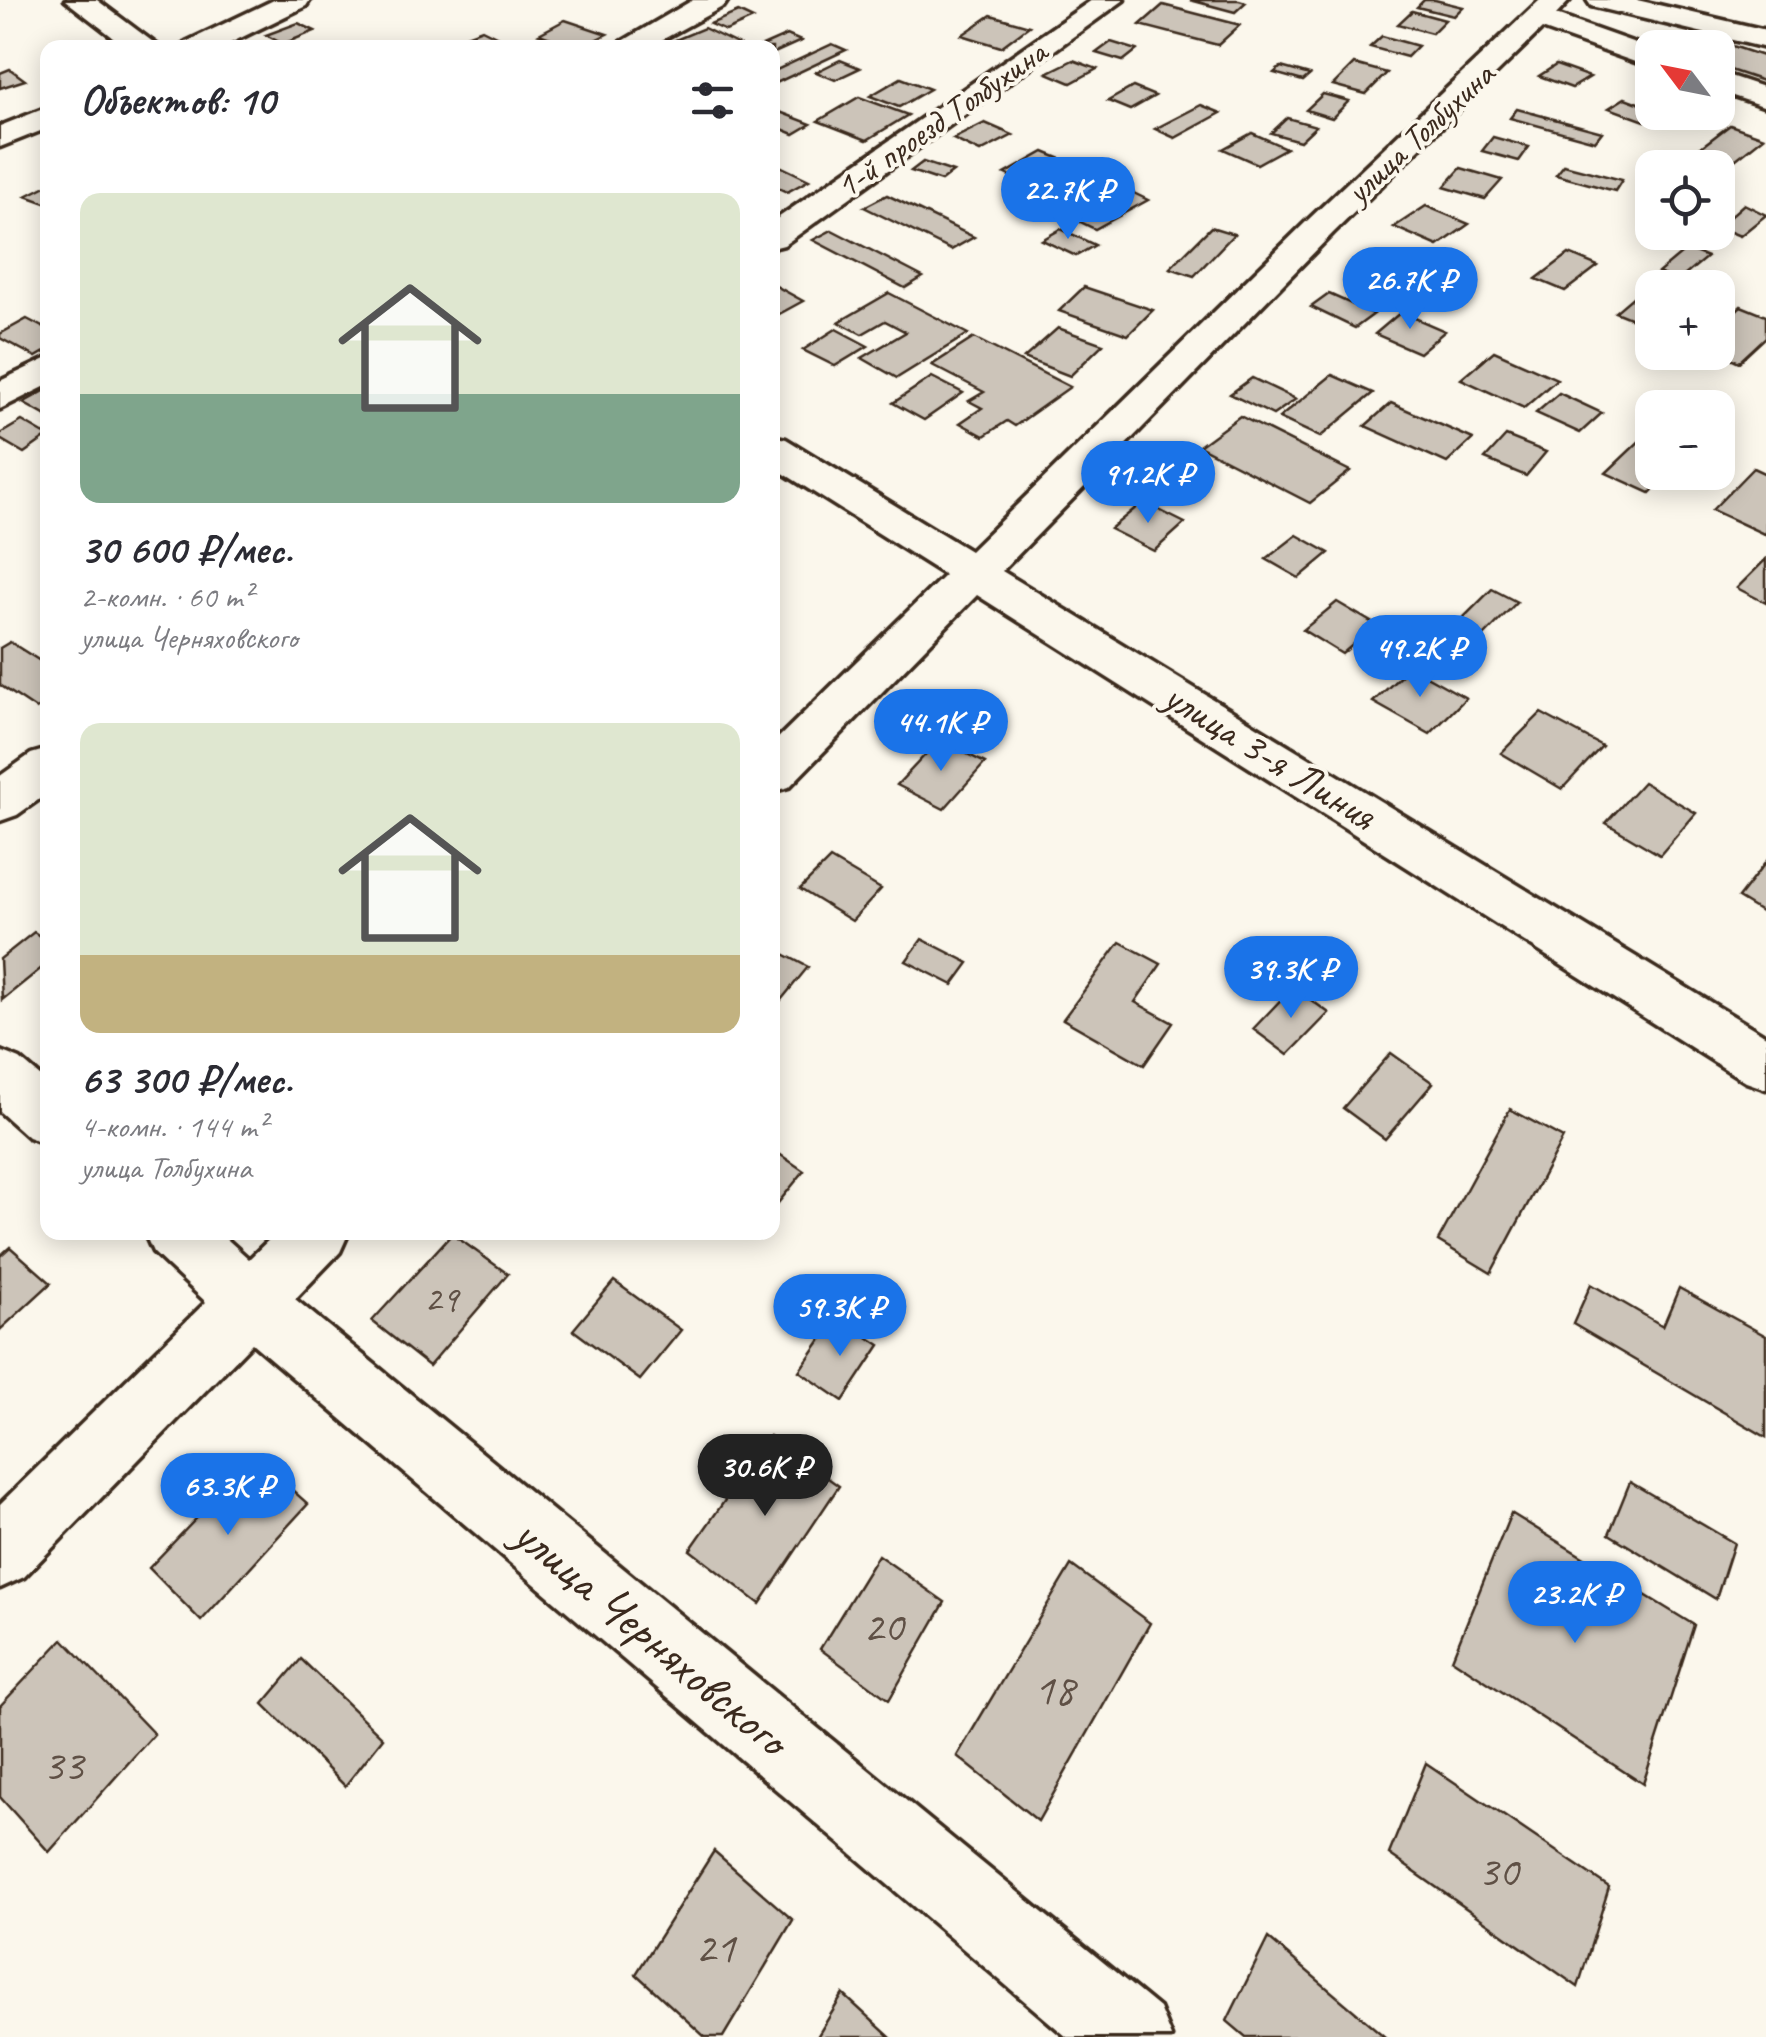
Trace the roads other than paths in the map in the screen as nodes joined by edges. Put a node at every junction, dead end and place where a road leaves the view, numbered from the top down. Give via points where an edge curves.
1 (78, 0) edge
2 (296, 0) edge
3 (714, 0) edge
4 (1110, 0) edge
5 (1601, 0) edge
6 (1548, 10) edge
7 (1766, 39) edge
8 (136, 40) edge
9 (213, 40) edge
10 (641, 40) edge
11 (1635, 51) edge
12 (1735, 88) edge
13 (1766, 98) edge
14 (40, 120) edge
15 (0, 138) edge
16 (780, 232) edge
17 (40, 374) edge
18 (0, 396) edge
19 (780, 453) edge
20 (973, 571) junction
21 (780, 766) edge
22 (40, 772) edge
23 (0, 802) edge
24 (1766, 1065) edge
25 (0, 1076) edge
26 (40, 1112) edge
27 (183, 1240) edge
28 (311, 1240) edge
29 (251, 1302) junction
30 (0, 1553) edge
31 (1130, 2037) edge

1 - 8 street
2 - 9 street
3 - 10 street
4 - 16 street, 1-й проезд Толбухина
5 - 7 street
6 - 11 street
6 - 20 street, улица Толбухина
12 - 13 street
14 - 15 street
17 - 18 street
19 - 20 street, улица 3-я Линия
20 - 21 street, улица Толбухина
20 - 24 street, улица 3-я Линия
22 - 23 street
25 - 26 street
27 - 29 street, улица Черняховского
28 - 29 street
29 - 30 street
29 - 31 street, улица Черняховского

